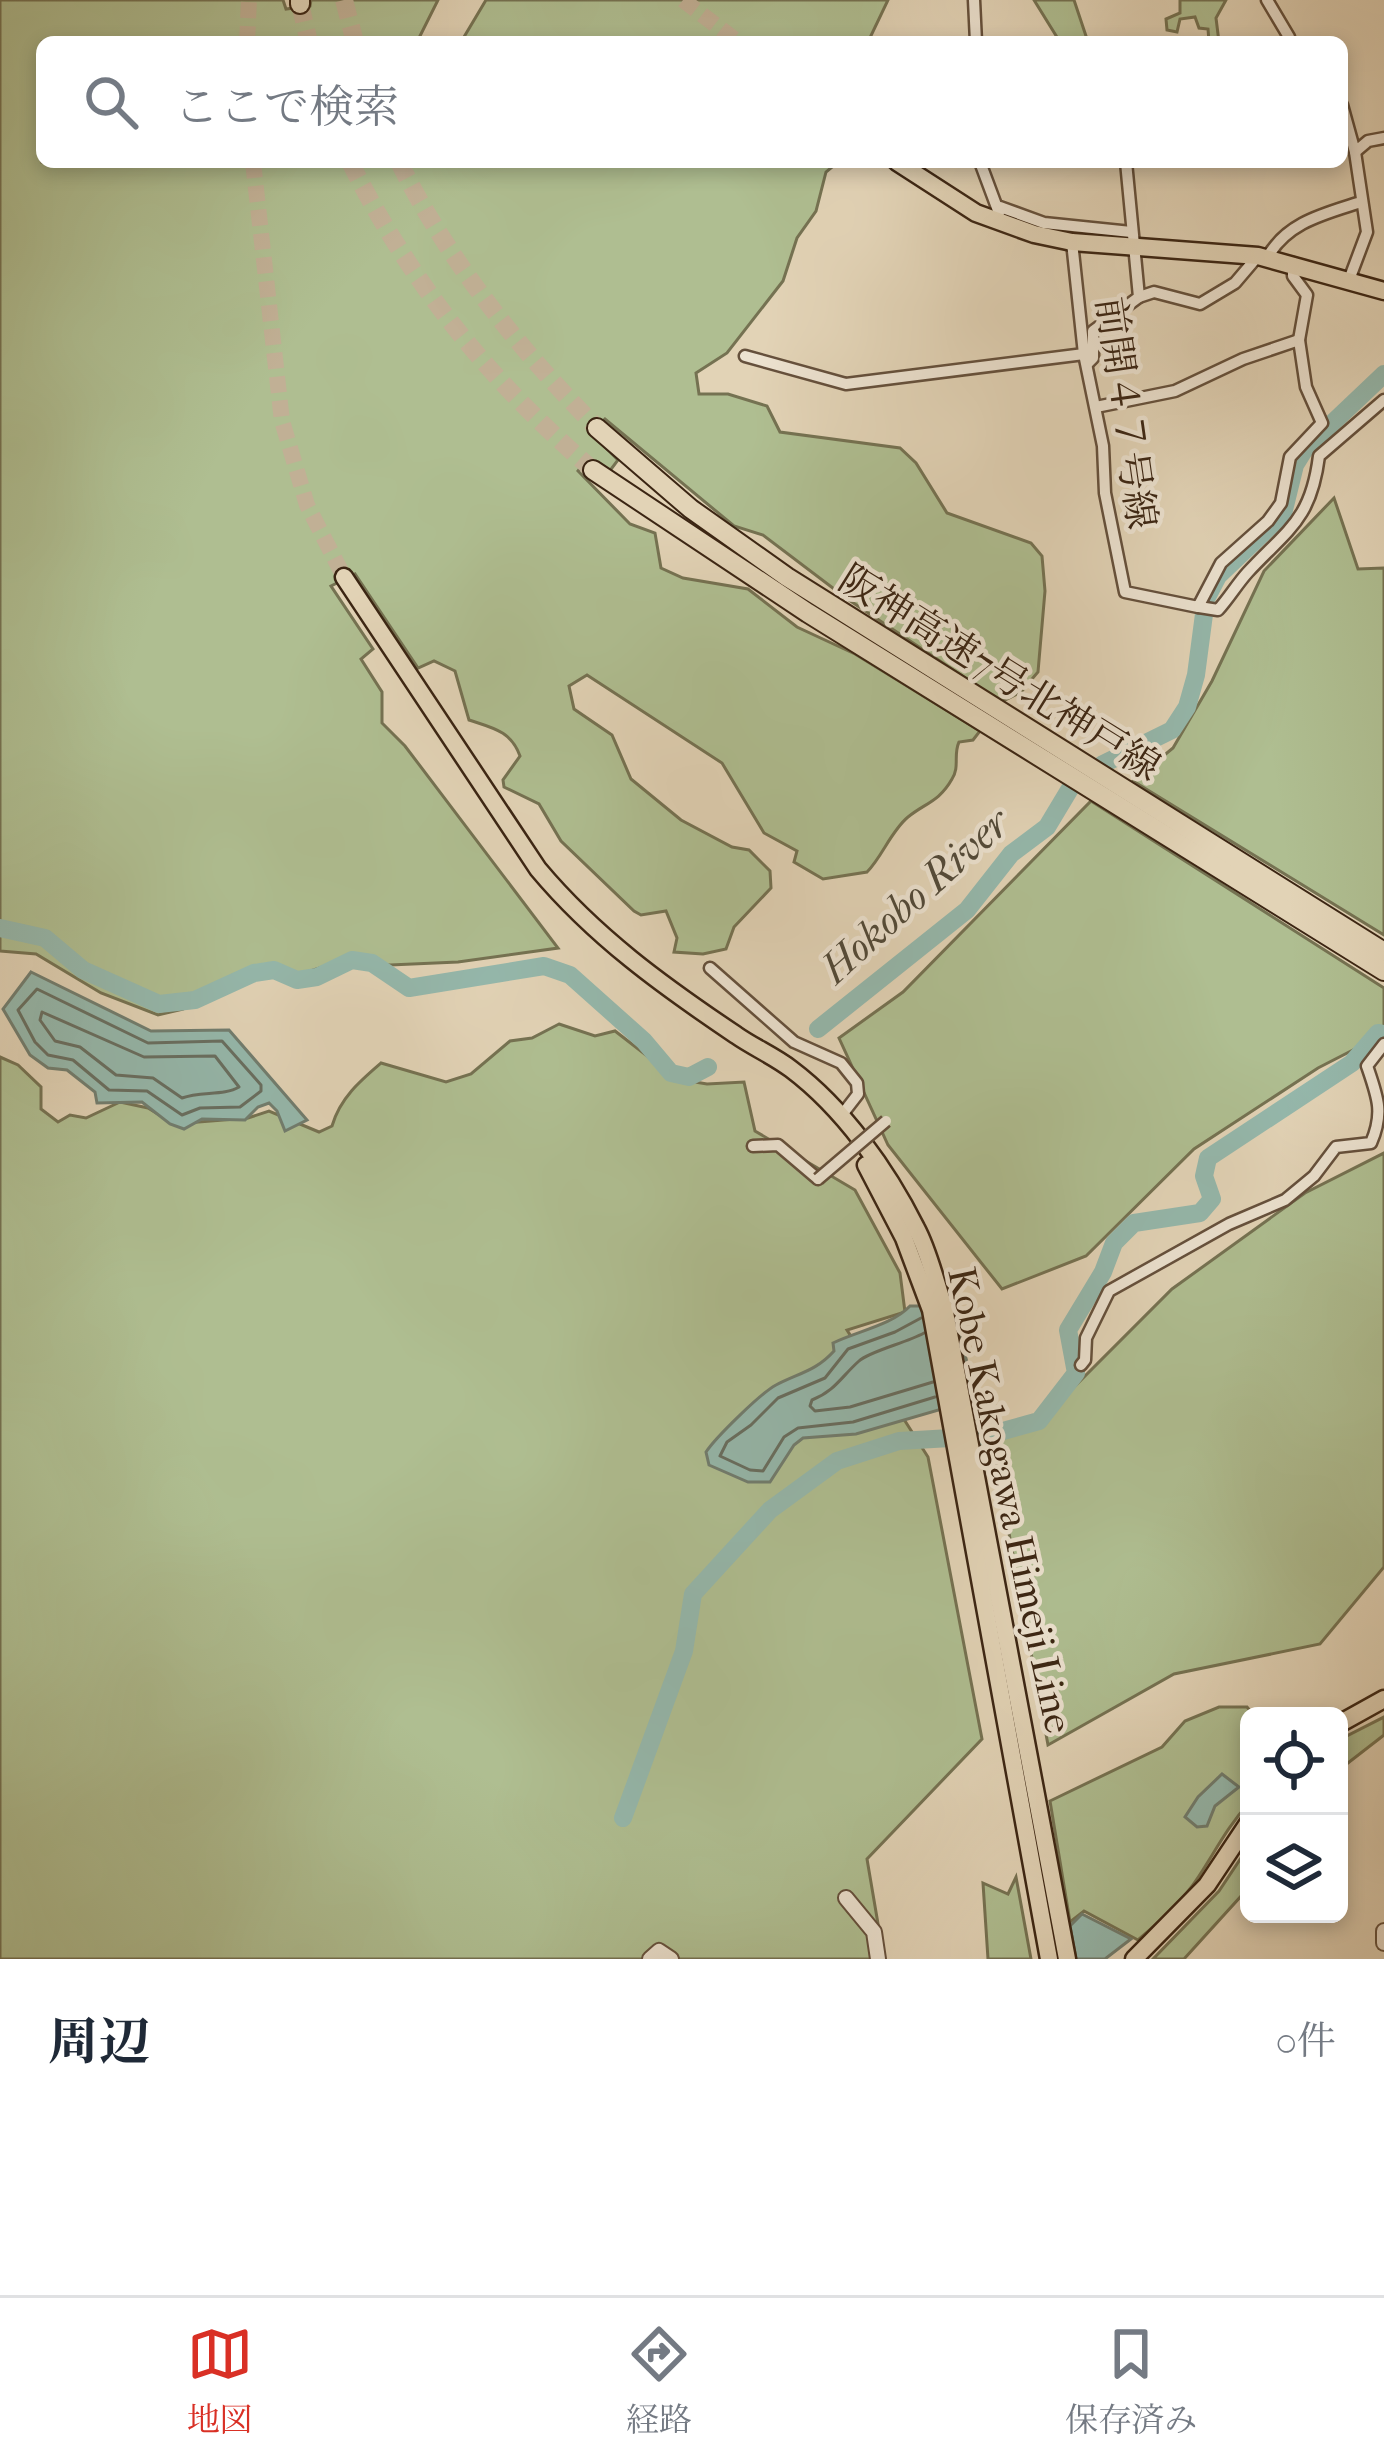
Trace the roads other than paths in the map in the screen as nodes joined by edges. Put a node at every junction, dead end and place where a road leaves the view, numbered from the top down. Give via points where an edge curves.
1 (974, 0) edge
2 (1267, 0) edge
3 (976, 36) edge
4 (1286, 36) edge
5 (1348, 127) edge
6 (1384, 138) edge
7 (1355, 152) junction
8 (905, 168) edge
9 (982, 168) edge
10 (1126, 168) edge
11 (1361, 202) junction
12 (999, 214) junction
13 (1132, 238) junction
14 (1072, 242) junction
15 (1262, 257) junction
16 (1293, 263) junction
17 (1348, 280) junction
18 (1384, 291) edge
19 (1138, 297) junction
20 (1299, 340) junction
21 (745, 356) dead end
22 (1086, 359) junction
23 (1384, 400) edge
24 (1096, 407) junction
25 (597, 428) tunnel mouth
26 (593, 470) tunnel mouth
27 (344, 577) tunnel mouth
28 (1206, 609) dead end
29 (930, 678) junction
30 (1370, 950) edge
31 (710, 968) dead end
32 (1384, 971) edge
33 (1384, 1044) edge
34 (754, 1047) junction
35 (841, 1116) junction
36 (886, 1121) dead end
37 (1384, 1128) edge
38 (753, 1146) dead end
39 (929, 1286) junction
40 (1081, 1365) dead end
41 (969, 1473) junction
42 (1384, 1700) edge
43 (1348, 1719) edge
44 (1240, 1836) edge
45 (846, 1898) dead end
46 (1384, 1931) edge
47 (1384, 1943) edge
48 (650, 1959) edge
49 (671, 1959) edge
50 (878, 1959) edge
51 (1049, 1959) edge
52 (1067, 1959) edge
53 (1134, 1959) edge

1 - 3 street
2 - 4 street
5 - 7 street
6 - 7 street
7 - 11 street
8 - 12 main road
9 - 12 street
10 - 13 street
11 - 15 street via 1298,225
11 - 17 street via 1367,232
12 - 13 street
12 - 14 main road
13 - 14 main road
13 - 15 main road
13 - 19 street
14 - 22 street, 前開４７号線
15 - 16 main road
15 - 19 street via 1200,304 1154,292
16 - 17 main road
16 - 20 street via 1306,295
17 - 18 main road
19 - 22 street via 1093,331 1094,358
20 - 24 street via 1175,391
20 - 24 street, 前開４７号線 via 1322,423 1290,457 1281,503 1221,562 1198,607 1125,592
21 - 22 street via 846,384
22 - 24 street, 前開４７号線
23 - 28 street via 1319,456 1315,489 1282,541 1218,610
25 - 29 highway, 阪神高速7号北神戸線 via 716,527
26 - 29 highway, 阪神高速7号北神戸線 via 808,614
27 - 34 main road, Kobe Kakogawa Himeji Line via 569,906
29 - 30 highway, 阪神高速7号北神戸線
30 - 32 highway, 阪神高速7号北神戸線
31 - 35 street via 794,1042 852,1074 858,1094
33 - 37 street via 1367,1066
34 - 35 main road, Kobe Kakogawa Himeji Line via 791,1068
34 - 39 main road, Kobe Kakogawa Himeji Line via 832,1120 868,1167
35 - 39 main road, Kobe Kakogawa Himeji Line via 919,1232
36 - 38 street, bridge via 818,1179 778,1145
37 - 40 street via 1371,1143 1336,1147 1285,1200 1109,1292
39 - 41 main road, Kobe Kakogawa Himeji Line via 944,1307
41 - 51 main road, Kobe Kakogawa Himeji Line
41 - 52 main road, Kobe Kakogawa Himeji Line
42 - 43 main road
44 - 53 main road via 1207,1885
45 - 50 street via 874,1932
46 - 47 street
48 - 49 street via 659,1951

